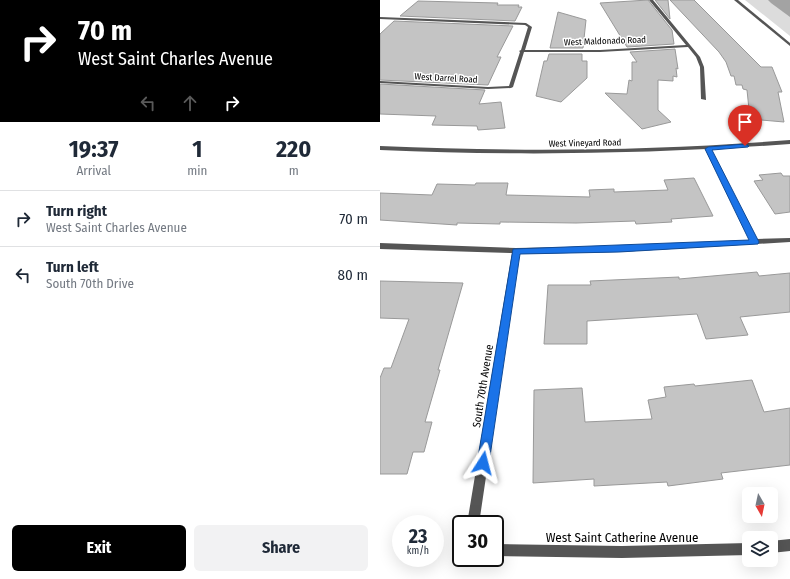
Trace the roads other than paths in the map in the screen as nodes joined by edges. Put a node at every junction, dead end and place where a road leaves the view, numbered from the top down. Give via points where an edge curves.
1 (651, 0) edge
2 (736, 0) edge
3 (380, 18) edge
4 (790, 45) edge
5 (689, 46) junction
6 (521, 51) junction
7 (380, 82) edge
8 (704, 99) dead end
9 (790, 142) edge
10 (380, 148) edge
11 (708, 149) junction
12 (790, 240) edge
13 (755, 242) junction
14 (380, 246) edge
15 (516, 251) junction
16 (474, 515) edge
17 (790, 545) edge
18 (778, 546) edge
19 (742, 549) edge
20 (504, 550) edge

1 - 5 street
2 - 4 street
3 - 6 street via 526,24 530,27
5 - 6 street, West Maldonado Road via 600,51
5 - 8 street via 702,67
6 - 7 street, West Darrel Road via 510,87
9 - 11 street, West Vineyard Road
10 - 11 street, West Vineyard Road via 527,153
11 - 13 street
12 - 13 street
13 - 15 street
14 - 15 street
15 - 16 street, South 70th Avenue
17 - 18 street
19 - 20 street, West Saint Catherine Avenue via 569,553

